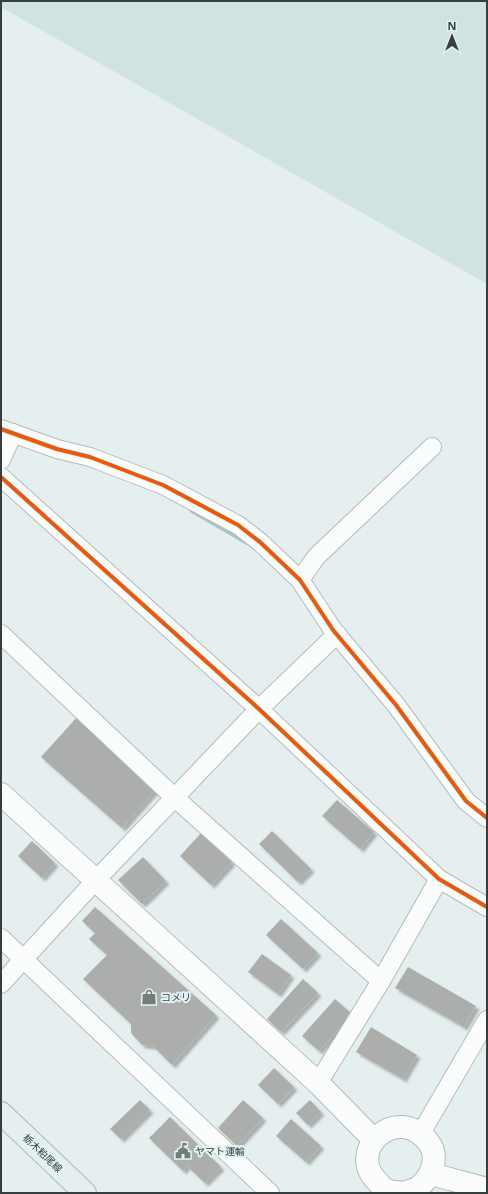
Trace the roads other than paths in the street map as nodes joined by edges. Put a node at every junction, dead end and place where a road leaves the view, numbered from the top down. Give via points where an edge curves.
1 (7, 431) edge
2 (432, 447) dead end
3 (1, 460) edge
4 (1, 477) edge
5 (300, 580) junction
6 (1, 634) edge
7 (337, 634) junction
8 (259, 709) junction
9 (1, 794) edge
10 (175, 798) junction
11 (487, 818) edge
12 (439, 879) junction
13 (96, 881) junction
14 (487, 907) edge
15 (1, 938) edge
16 (24, 960) junction
17 (381, 981) junction
18 (1, 984) edge
19 (487, 1020) edge
20 (318, 1083) junction
21 (1, 1113) edge
22 (421, 1133) junction
23 (373, 1139) junction
24 (431, 1174) junction
25 (487, 1189) edge
26 (394, 1192) edge
27 (85, 1193) edge
28 (270, 1193) edge

1 - 3 street
1 - 5 street via 57,449 90,457 163,485 238,525
2 - 5 street via 316,557
4 - 8 street
5 - 7 street
6 - 10 street
7 - 8 street
7 - 11 street via 396,704 466,802
8 - 10 street
8 - 12 street
9 - 13 street
10 - 13 street
10 - 17 street
12 - 14 street
12 - 17 street
13 - 16 street
13 - 20 street
15 - 16 street
16 - 18 street
16 - 28 street
17 - 20 street
19 - 22 street
20 - 23 street
21 - 27 main road, 栃木粕尾線
22 - 23 street via 405,1126 387,1129
22 - 24 street via 431,1145 434,1159
23 - 26 street via 367,1158 371,1177
24 - 25 street
24 - 26 street via 419,1188

